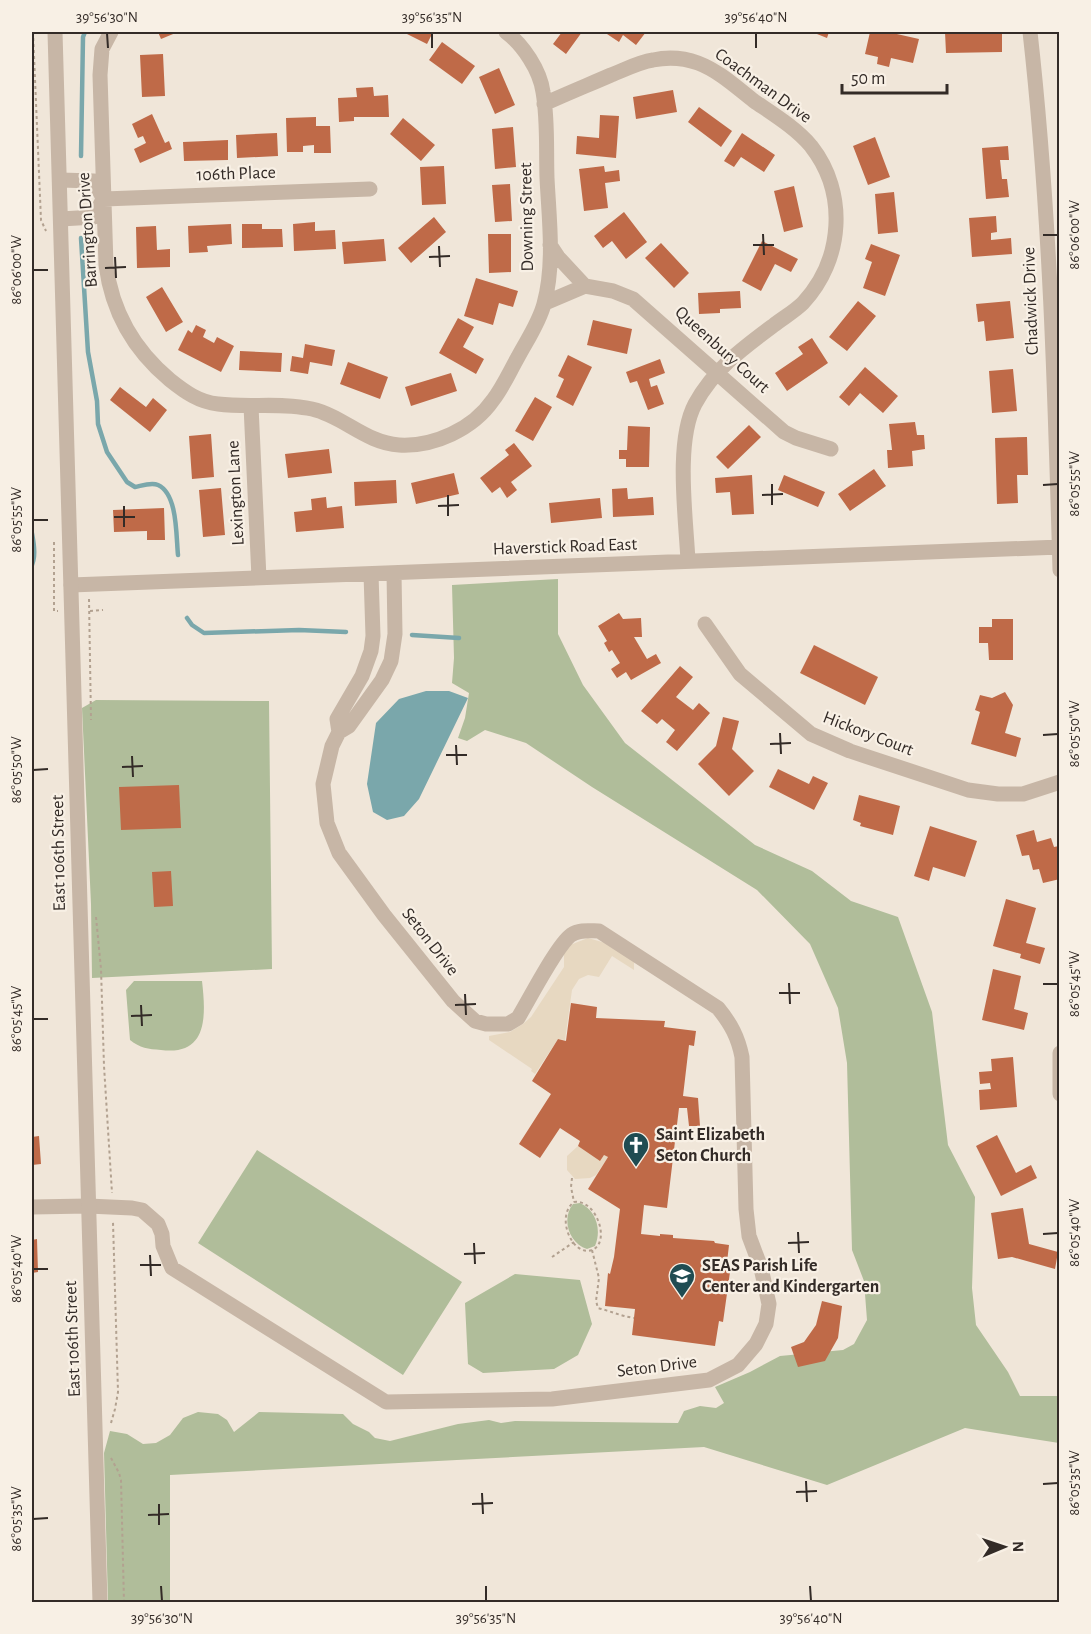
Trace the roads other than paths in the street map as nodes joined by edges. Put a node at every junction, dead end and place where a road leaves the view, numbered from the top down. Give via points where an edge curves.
1 (55, 32) edge
2 (111, 32) edge
3 (506, 32) edge
4 (1030, 32) edge
5 (544, 104) junction
6 (60, 180) junction
7 (370, 189) dead end
8 (104, 199) junction
9 (61, 219) junction
10 (550, 245) junction
11 (585, 285) junction
12 (1055, 286) edge
13 (545, 303) junction
14 (717, 372) junction
15 (493, 401) joint
16 (252, 406) junction
17 (831, 449) dead end
18 (1059, 547) edge
19 (688, 561) junction
20 (1059, 570) edge
21 (394, 573) junction
22 (371, 574) junction
23 (259, 578) junction
24 (71, 585) junction
25 (705, 624) dead end
26 (339, 732) junction
27 (1059, 782) edge
28 (1059, 1053) edge
29 (1059, 1094) edge
30 (88, 1206) junction
31 (32, 1207) edge
32 (100, 1602) edge

1 - 6 street, East 106th Street
2 - 8 street, Barrington Drive via 100,59
3 - 5 street, Downing Street via 532,64 543,90
4 - 12 street, Chadwick Drive
5 - 10 street, Downing Street
5 - 14 street, Coachman Drive via 652,60 674,58 697,63 719,74 795,131 823,165 835,194 837,227 831,257 818,284 801,304
6 - 8 street via 94,181
6 - 9 street, East 106th Street
7 - 8 street, 106th Place
8 - 9 street via 94,217
8 - 16 street, Barrington Drive via 108,282 136,346 154,367 198,400
9 - 24 street, East 106th Street
10 - 11 street
10 - 13 street, Downing Street
11 - 13 street
11 - 14 street, Queenbury Court via 633,299
12 - 18 street, Chadwick Drive
13 - 15 street, Downing Street
14 - 17 street, Queenbury Court via 784,432
14 - 19 street, Coachman Drive via 696,403 686,428 683,449
15 - 16 street, Barrington Drive via 475,420 445,438 398,445 368,437 318,410 292,405
16 - 23 street, Lexington Lane
18 - 19 street, Haverstick Road East
18 - 20 street, Chadwick Drive
19 - 21 street, Haverstick Road East
21 - 22 street, Haverstick Road East
21 - 26 street, Seton Drive via 395,634 391,661 349,726
22 - 23 street, Haverstick Road East
22 - 26 street, Seton Drive via 371,651 362,676 337,719
23 - 24 street, Haverstick Road East
24 - 30 street, East 106th Street
25 - 27 street, Hickory Court via 740,674 811,734 968,790 1023,794
26 - 30 street, Seton Drive via 323,784 326,815 339,853 415,956 453,1002 475,1021 498,1025 518,1017 560,947 571,935 583,930 599,931 718,1008 731,1024 742,1057 749,1236 769,1304 766,1324 756,1344 738,1365 709,1380 552,1399 386,1402 172,1268 158,1224 149,1215 132,1208
28 - 29 street
30 - 31 street, Seton Drive
30 - 32 street, East 106th Street

